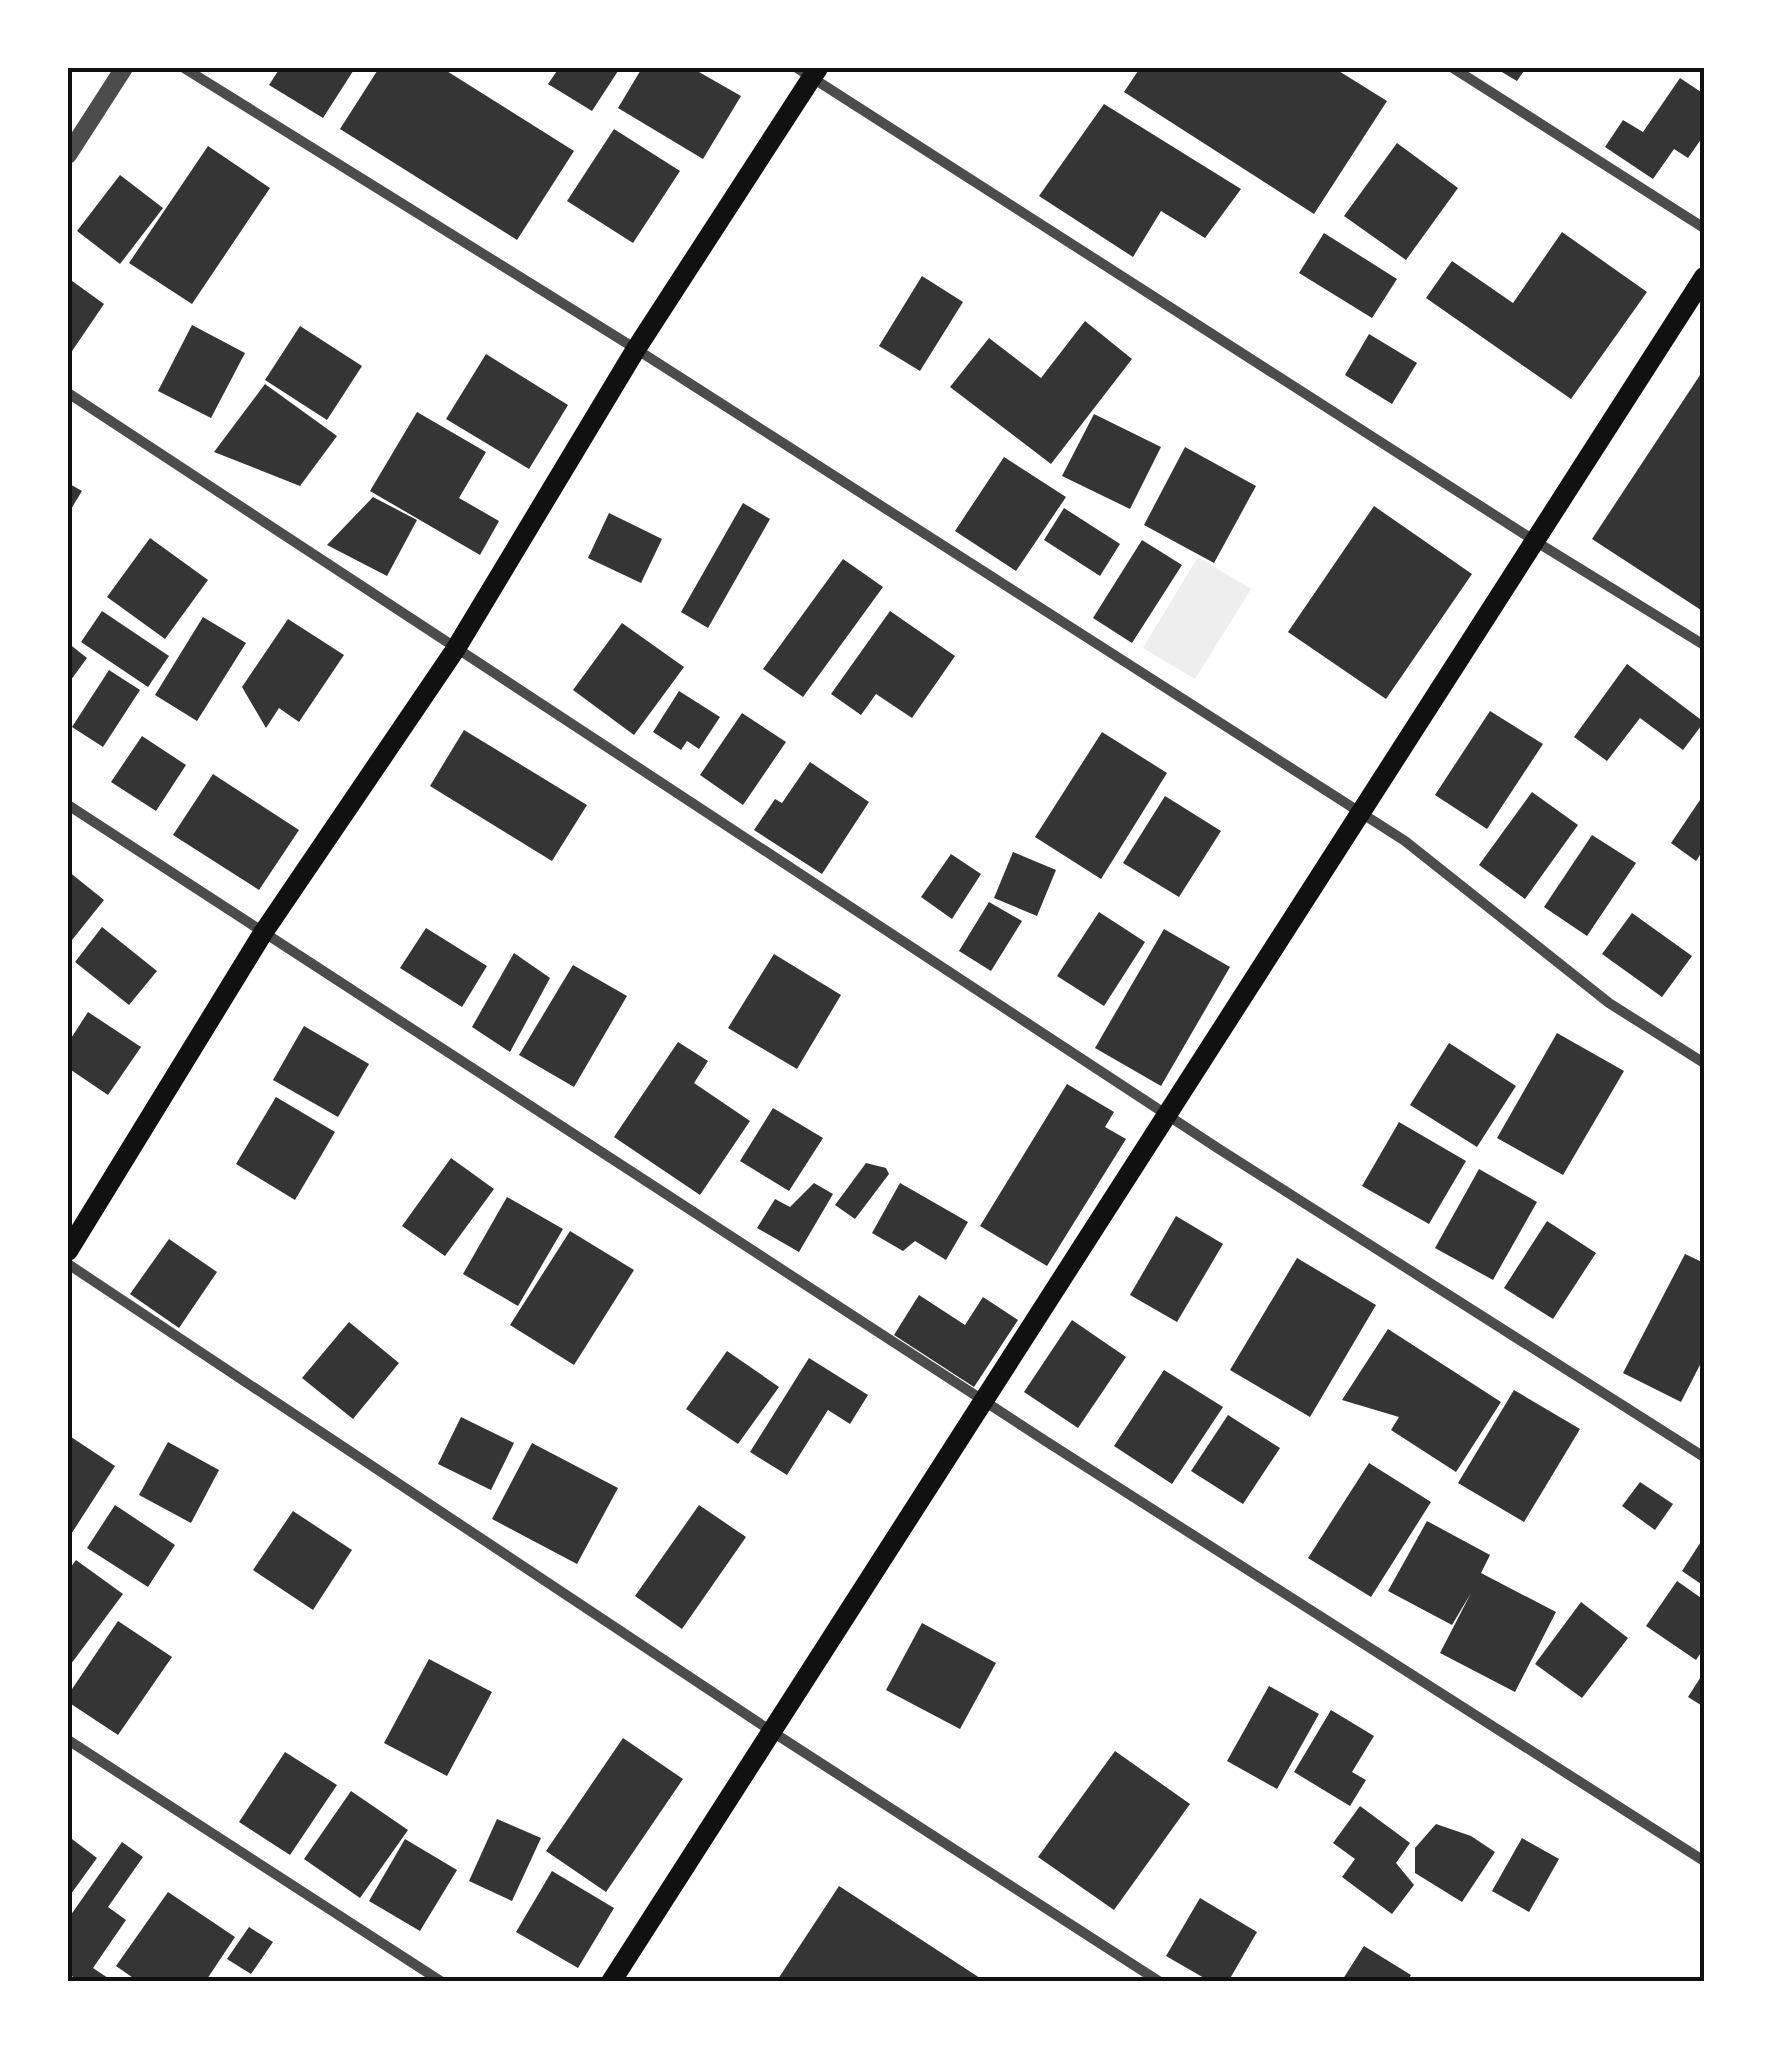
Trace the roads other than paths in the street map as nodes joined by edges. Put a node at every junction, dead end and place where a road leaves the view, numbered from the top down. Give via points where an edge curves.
1 (124, 68) edge
2 (184, 68) edge
3 (1453, 68) edge
4 (809, 71) edge
5 (68, 155) edge
6 (1704, 228) edge
7 (1704, 277) edge
8 (636, 350) junction
9 (68, 393) edge
10 (1535, 541) junction
11 (1704, 645) edge
12 (454, 650) junction
13 (68, 805) edge
14 (1360, 813) junction
15 (263, 933) junction
16 (1704, 1063) edge
17 (1167, 1115) junction
18 (68, 1251) edge
19 (68, 1264) edge
20 (984, 1400) junction
21 (1704, 1457) edge
22 (772, 1731) junction
23 (68, 1740) edge
24 (1704, 1861) edge
25 (442, 1982) edge
26 (610, 1982) edge
27 (1160, 1982) edge

1 - 5 street
2 - 8 street
3 - 6 street
4 - 8 main road
4 - 10 street
7 - 10 main road
8 - 12 main road
8 - 14 street
9 - 12 street
10 - 11 street
10 - 14 main road
12 - 15 main road
12 - 17 street
13 - 15 street
14 - 16 street via 1609,1002
14 - 17 main road
15 - 18 main road
15 - 20 street
17 - 20 main road
17 - 21 street
19 - 22 street
20 - 22 main road
20 - 24 street
22 - 26 main road
22 - 27 street
23 - 25 street

